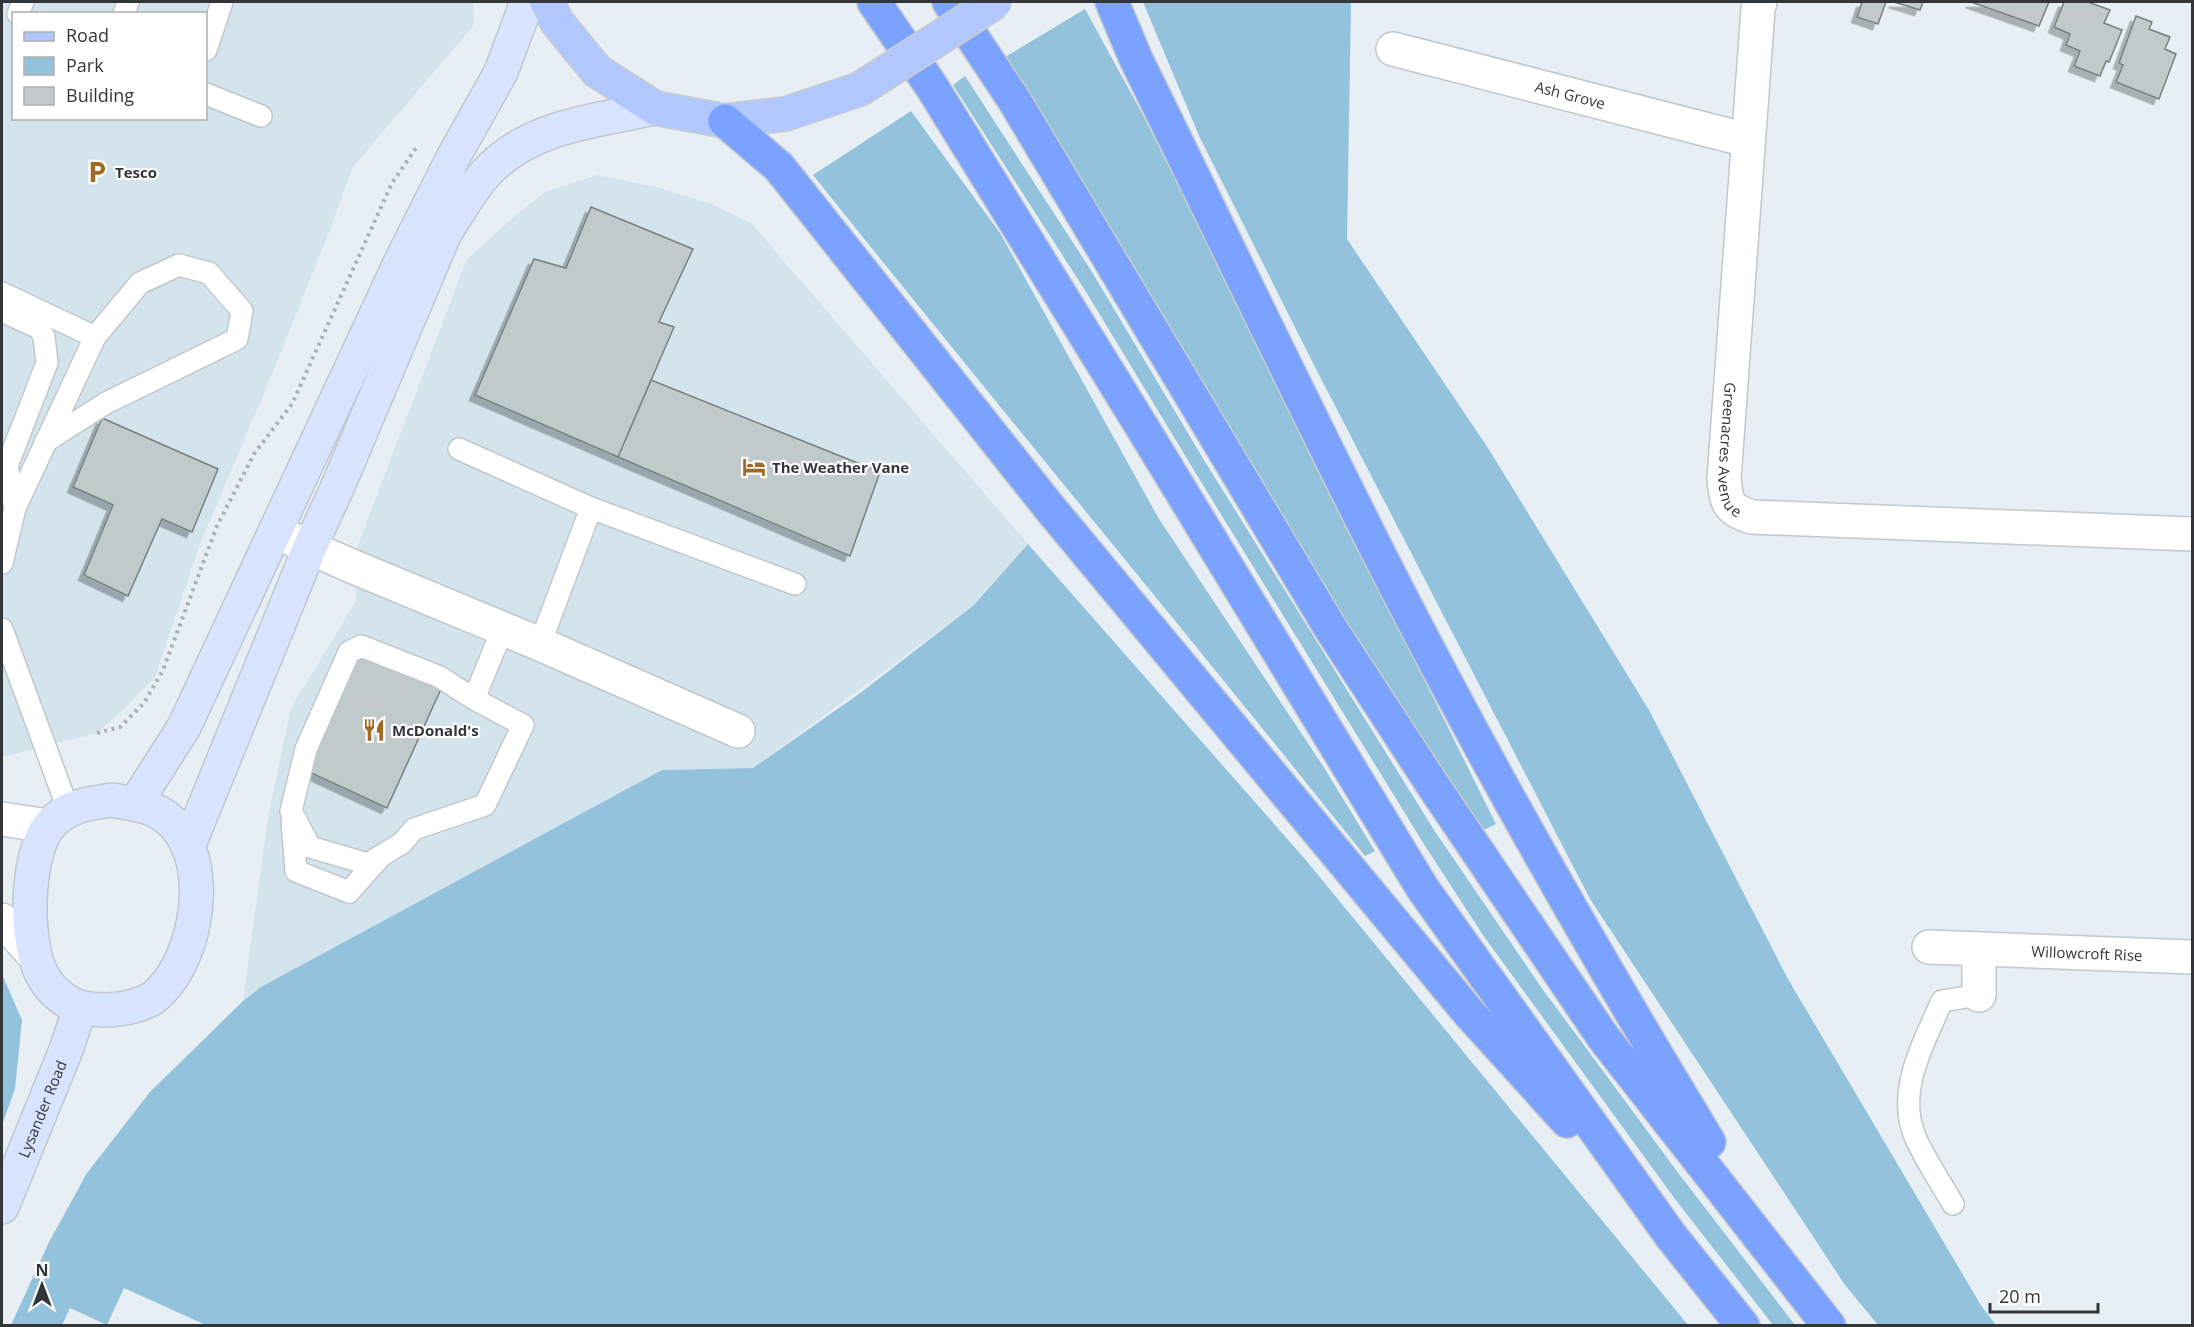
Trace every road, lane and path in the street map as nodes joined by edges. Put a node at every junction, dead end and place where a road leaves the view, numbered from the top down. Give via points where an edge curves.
1 (222, 2) edge
2 (527, 2) edge
3 (548, 2) edge
4 (874, 2) edge
5 (949, 2) edge
6 (995, 2) edge
7 (1112, 2) edge
8 (1760, 2) edge
9 (207, 47) edge
10 (1393, 49) dead end
11 (207, 94) edge
12 (655, 108) junction
13 (261, 116) dead end
14 (725, 121) junction
15 (1747, 140) junction
16 (418, 145) dead end
17 (2, 293) edge
18 (2, 311) edge
19 (95, 337) junction
20 (45, 442) junction
21 (459, 449) dead end
22 (15, 508) junction
23 (591, 508) junction
24 (276, 532) junction
25 (2193, 534) edge
26 (310, 547) junction
27 (2, 563) edge
28 (795, 584) dead end
29 (503, 628) junction
30 (2, 629) edge
31 (540, 644) junction
32 (474, 699) junction
33 (738, 731) dead end
34 (97, 733) dead end
35 (135, 804) junction
36 (291, 811) junction
37 (59, 818) junction
38 (2, 819) edge
39 (188, 847) junction
40 (381, 856) junction
41 (2, 920) edge
42 (1929, 947) dead end
43 (1979, 949) junction
44 (34, 954) junction
45 (2193, 957) edge
46 (1979, 995) joint
47 (80, 1008) junction
48 (1953, 1204) dead end
49 (2, 1208) edge
50 (1671, 1236) junction
51 (1784, 1266) junction
52 (1743, 1326) edge
53 (1829, 1326) edge

1 - 9 lane
2 - 24 street via 501,72 403,257
3 - 12 main road via 557,22 597,71
4 - 50 highway via 932,87 1423,889
5 - 51 highway via 1014,100 1331,629 1432,784 1603,1037
6 - 14 main road, bridge via 860,89 785,114
7 - 51 highway via 1136,59 1406,605 1493,769 1623,1001
8 - 15 street, Greenacres Avenue
10 - 15 street, Ash Grove
11 - 13 lane
12 - 14 main road
12 - 26 street via 564,127 525,144 492,167 444,235
14 - 50 highway via 779,167 1049,507 1469,1013
15 - 25 street, Greenacres Avenue via 1724,479 1726,500 1733,510 1751,517
16 - 34 path via 392,183 292,404 254,454 217,526 163,670 144,703 120,727
17 - 19 lane
18 - 22 lane via 39,328 47,363 7,466
19 - 20 lane
19 - 20 lane via 140,283 179,265 209,273 242,311 237,339 106,403
20 - 22 lane
21 - 23 lane
22 - 27 lane
23 - 28 lane
23 - 31 lane
24 - 26 street
24 - 35 street via 184,727
26 - 29 street
26 - 39 street
29 - 31 street
29 - 32 lane
30 - 37 lane
31 - 33 street
32 - 36 lane via 440,677 361,646 349,652 306,749
32 - 40 lane via 523,725 485,805 414,829 402,843
35 - 37 street via 111,800 88,803
35 - 39 street via 160,812 176,827
36 - 40 lane via 310,847 368,864
36 - 40 lane via 296,871 349,892
37 - 38 street
37 - 44 street via 37,852 32,877 29,908
39 - 47 street via 197,898 195,923 186,952 173,975 155,997 127,1008
41 - 44 street
42 - 43 street, Willowcroft Rise
43 - 45 street, Willowcroft Rise
43 - 46 street
44 - 47 street via 43,978 59,996
46 - 48 lane via 1941,1001 1912,1070 1907,1104 1916,1138
47 - 49 street, Lysander Road
50 - 52 highway
51 - 53 highway

